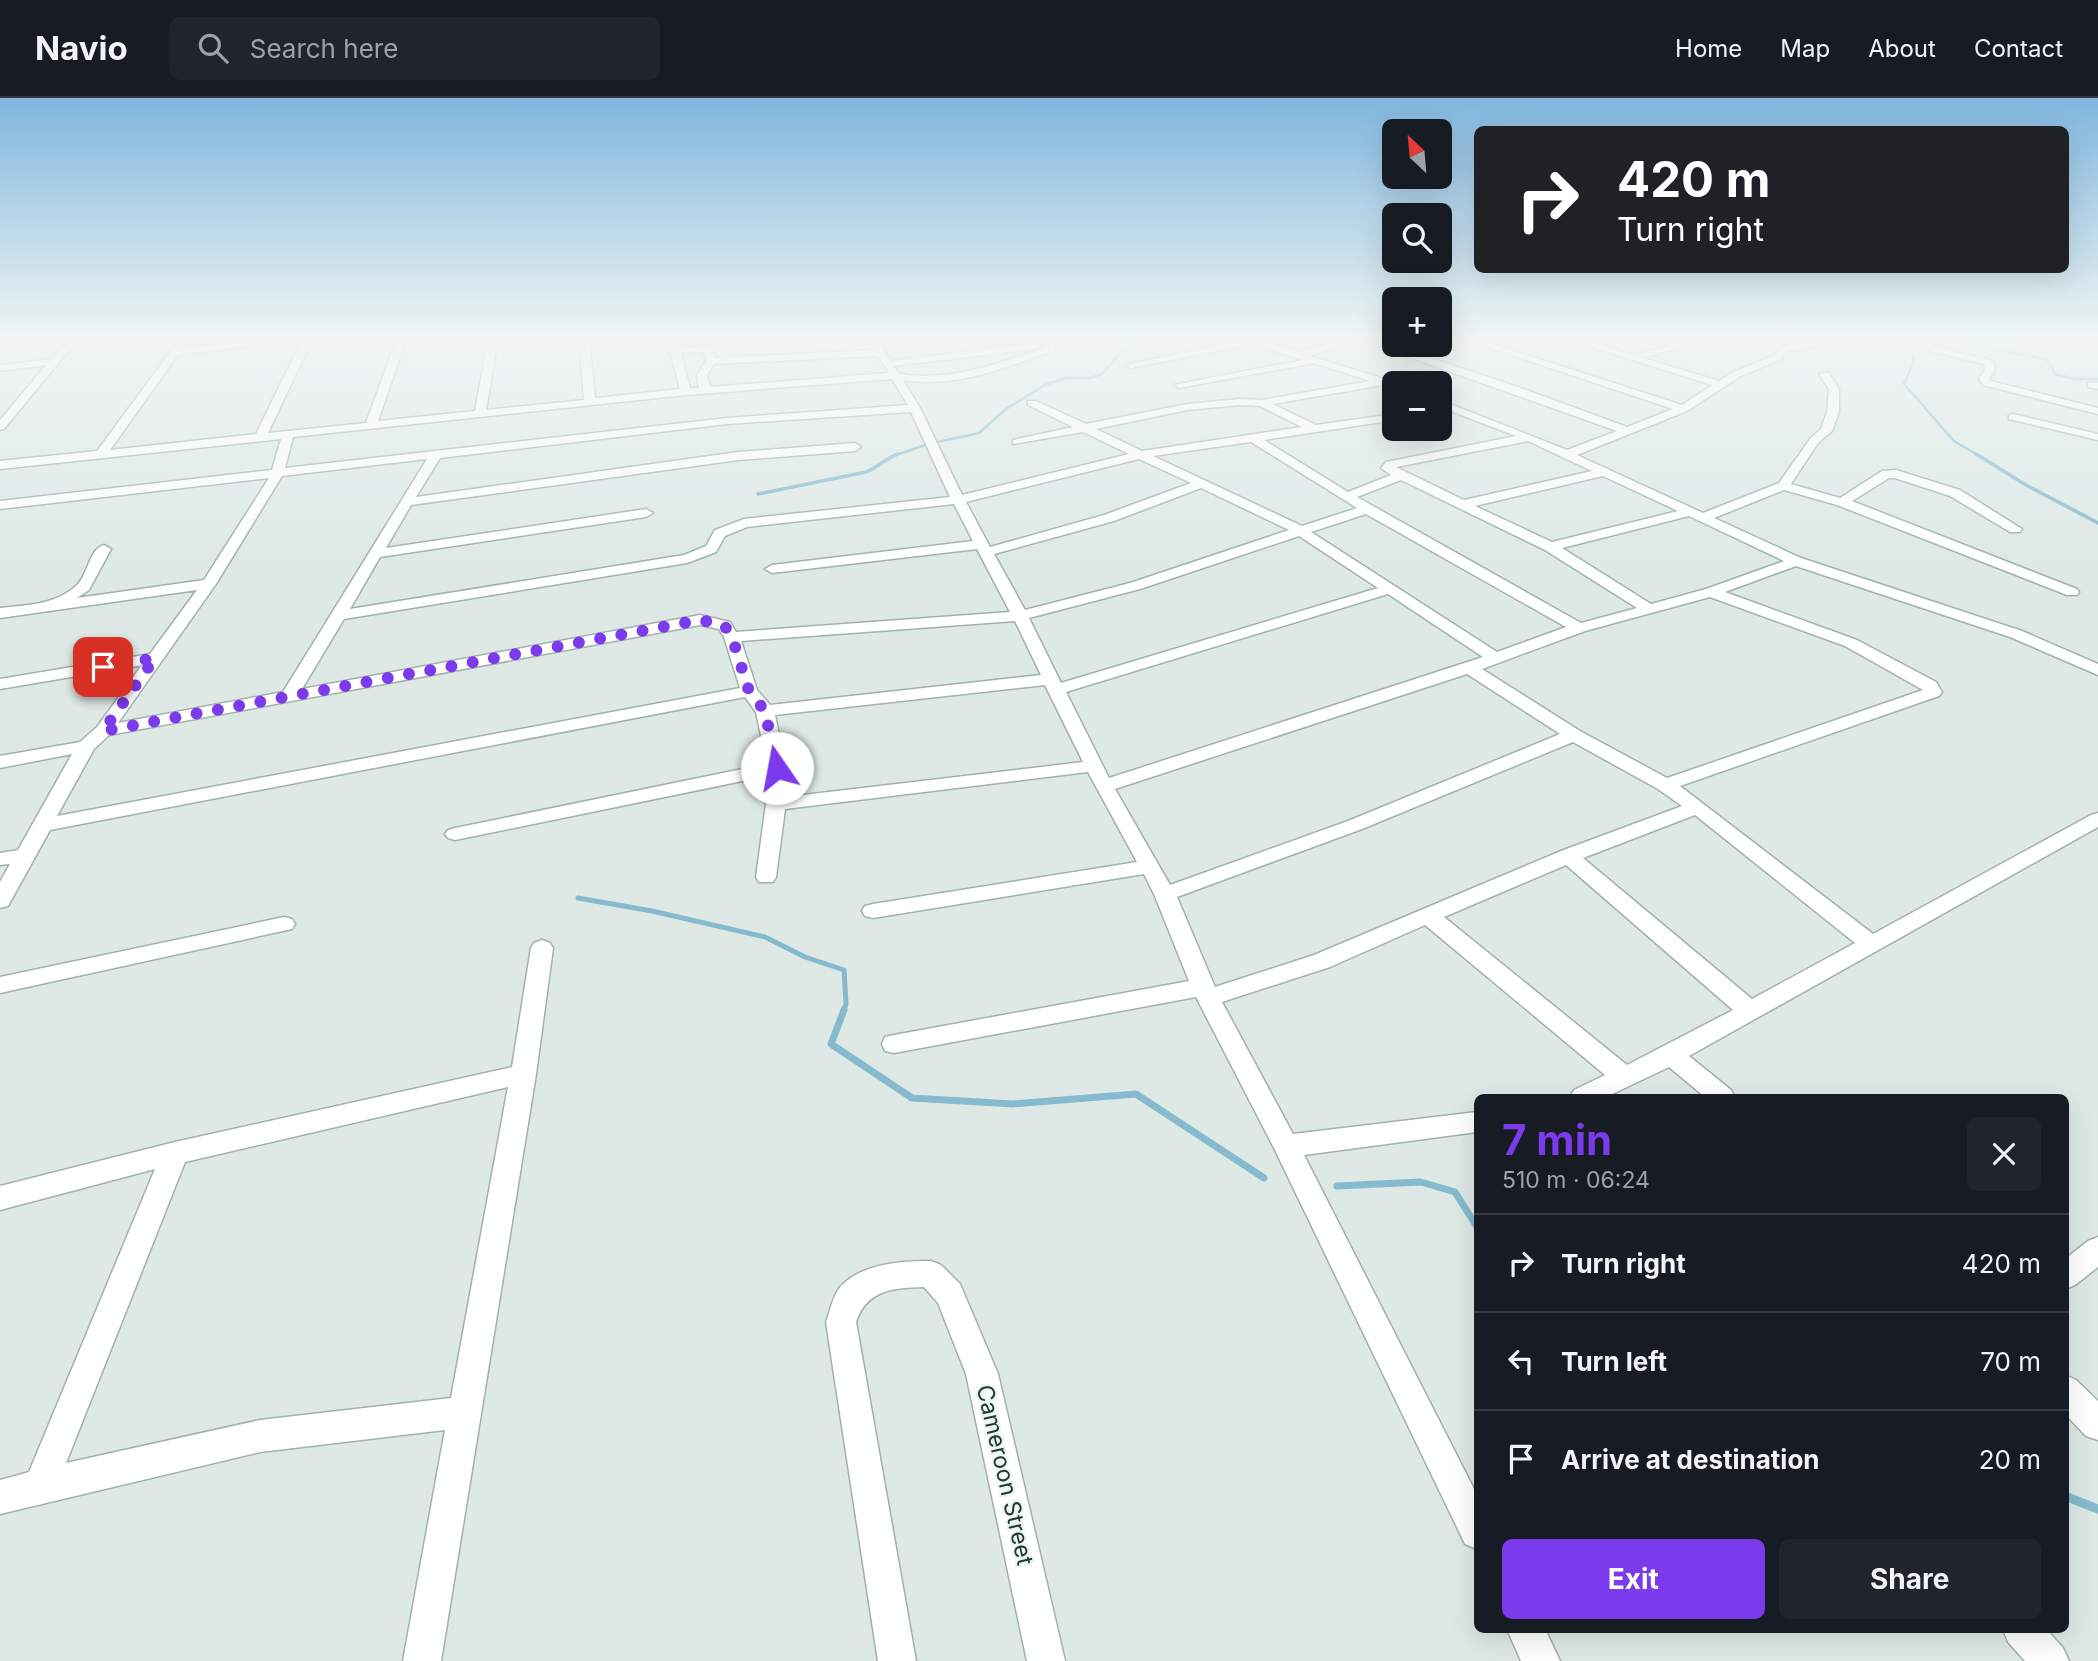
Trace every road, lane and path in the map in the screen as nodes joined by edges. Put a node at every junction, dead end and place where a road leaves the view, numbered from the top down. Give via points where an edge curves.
1 (12, 413) edge
2 (131, 413) edge
3 (272, 413) edge
4 (376, 413) edge
5 (490, 413) edge
6 (886, 413) edge
7 (917, 413) edge
8 (1055, 413) edge
9 (1157, 413) edge
10 (1282, 413) edge
11 (1461, 413) edge
12 (1580, 413) edge
13 (1675, 413) edge
14 (1833, 413) edge
15 (480, 414) joint
16 (2013, 417) dead end
17 (1382, 420) edge
18 (372, 425) junction
19 (0, 427) edge
20 (1085, 427) junction
21 (1317, 430) junction
22 (1628, 431) junction
23 (288, 434) junction
24 (260, 437) junction
25 (2098, 437) edge
26 (1529, 438) junction
27 (732, 439) junction
28 (1255, 439) junction
29 (1017, 442) dead end
30 (855, 447) dead end
31 (1143, 454) junction
32 (100, 455) junction
33 (1566, 455) junction
34 (434, 457) junction
35 (0, 464) edge
36 (1604, 472) junction
37 (278, 474) junction
38 (1402, 475) junction
39 (1203, 483) junction
40 (1783, 486) junction
41 (1349, 496) junction
42 (958, 500) junction
43 (407, 502) junction
44 (1842, 502) junction
45 (1465, 504) junction
46 (0, 505) edge
47 (1367, 509) junction
48 (646, 513) dead end
49 (1695, 515) junction
50 (2015, 529) dead end
51 (1299, 530) junction
52 (985, 548) junction
53 (1550, 548) junction
54 (104, 549) dead end
55 (375, 554) junction
56 (1796, 561) junction
57 (772, 569) dead end
58 (209, 584) junction
59 (1390, 589) junction
60 (1711, 592) junction
61 (2072, 592) dead end
62 (53, 606) junction
63 (1648, 608) junction
64 (0, 613) edge
65 (341, 615) junction
66 (1020, 615) junction
67 (1578, 628) junction
68 (732, 637) junction
69 (155, 658) junction
70 (1497, 659) junction
71 (1469, 668) junction
72 (2098, 670) edge
73 (0, 684) edge
74 (1054, 684) junction
75 (749, 691) junction
76 (289, 697) junction
77 (765, 711) junction
78 (103, 731) junction
79 (1574, 735) junction
80 (86, 746) junction
81 (0, 762) edge
82 (777, 768) junction
83 (1099, 776) junction
84 (1665, 785) junction
85 (776, 804) junction
86 (1697, 807) junction
87 (2098, 819) edge
88 (42, 825) junction
89 (455, 834) dead end
90 (24, 855) junction
91 (1568, 856) junction
92 (0, 859) edge
93 (1149, 866) junction
94 (766, 877) dead end
95 (1165, 894) junction
96 (0, 901) edge
97 (873, 911) dead end
98 (1429, 916) junction
99 (284, 924) dead end
100 (1872, 945) junction
101 (542, 948) dead end
102 (0, 985) edge
103 (1206, 993) junction
104 (1750, 1011) junction
105 (894, 1044) dead end
106 (1671, 1055) junction
107 (523, 1074) junction
108 (1625, 1077) junction
109 (1589, 1094) edge
110 (1718, 1094) edge
111 (1474, 1122) edge
112 (1286, 1146) junction
113 (175, 1153) junction
114 (0, 1198) edge
115 (2098, 1250) edge
116 (2069, 1273) edge
117 (2069, 1395) edge
118 (465, 1412) junction
119 (2098, 1424) edge
120 (40, 1486) junction
121 (0, 1497) edge
122 (1474, 1525) edge
123 (1527, 1633) edge
124 (2025, 1633) edge
125 (422, 1661) edge
126 (897, 1661) edge
127 (1046, 1661) edge
128 (1541, 1661) edge
129 (2050, 1661) edge

1 - 19 street
2 - 32 street
3 - 24 street
4 - 18 street
5 - 15 street
6 - 27 street
7 - 42 street
8 - 20 street
9 - 20 street
10 - 21 street
11 - 26 street
12 - 22 street
13 - 22 street
14 - 40 street via 1826,431
15 - 18 street
16 - 25 street
17 - 21 street
18 - 23 street
20 - 29 street
20 - 31 street
21 - 28 street
22 - 33 street
23 - 24 street
23 - 37 street
24 - 32 street
26 - 33 street
26 - 38 street via 1387,466
27 - 30 street
27 - 34 street
27 - 43 street
28 - 31 street
28 - 41 street
31 - 39 street
31 - 42 street
32 - 35 street
33 - 36 street
34 - 37 street
34 - 43 street
36 - 45 street
36 - 49 street
37 - 46 street
37 - 58 street
38 - 41 street
38 - 45 street
39 - 51 street
39 - 52 street via 1109,518
40 - 44 street
40 - 49 street
41 - 47 street
42 - 52 street
42 - 65 street via 744,523 720,533 711,549 688,559
43 - 55 street
44 - 50 street via 1886,474 1896,474 1955,493
44 - 61 street
45 - 53 street
47 - 51 street
47 - 67 street
48 - 55 street
49 - 53 street
49 - 56 street
51 - 59 street
51 - 66 street via 1135,586
52 - 57 street
52 - 66 street
53 - 63 street
54 - 62 street via 84,587
55 - 65 street
56 - 60 street
56 - 72 street via 2015,634
58 - 62 street
58 - 69 street
59 - 70 street
59 - 74 street
60 - 63 street
60 - 84 street via 1852,643 1930,686 1933,692
62 - 64 street
63 - 67 street
65 - 76 street
66 - 68 street
66 - 74 street
67 - 70 street
68 - 75 street
68 - 76 street via 724,625 700,620
69 - 73 street
69 - 78 street
70 - 71 street
71 - 79 street
71 - 83 street
74 - 77 street
74 - 83 street
75 - 77 street
75 - 88 street
76 - 78 street
77 - 82 street
78 - 80 street
79 - 84 street
79 - 95 street via 1355,825
80 - 81 street
80 - 88 street
82 - 85 street
82 - 89 street
83 - 85 street
83 - 93 street
84 - 86 street
85 - 94 street
86 - 91 street
86 - 100 street
87 - 100 street
88 - 90 street
90 - 92 street
90 - 96 street
91 - 98 street
91 - 104 street
93 - 95 street
93 - 97 street
95 - 103 street
98 - 103 street via 1322,961
98 - 108 street
99 - 102 street
100 - 104 street
101 - 107 street
103 - 105 street
103 - 112 street
104 - 106 street
106 - 108 street
106 - 110 street
107 - 113 street
107 - 118 street
108 - 109 street
111 - 112 street
112 - 122 street
113 - 114 street
113 - 120 street
115 - 116 street
117 - 119 street
118 - 120 street via 260,1436
118 - 125 street
120 - 121 street
123 - 128 street
124 - 129 street
126 - 127 street, Cameroon Street via 841,1322 850,1297 872,1282 931,1274 949,1294 982,1374

